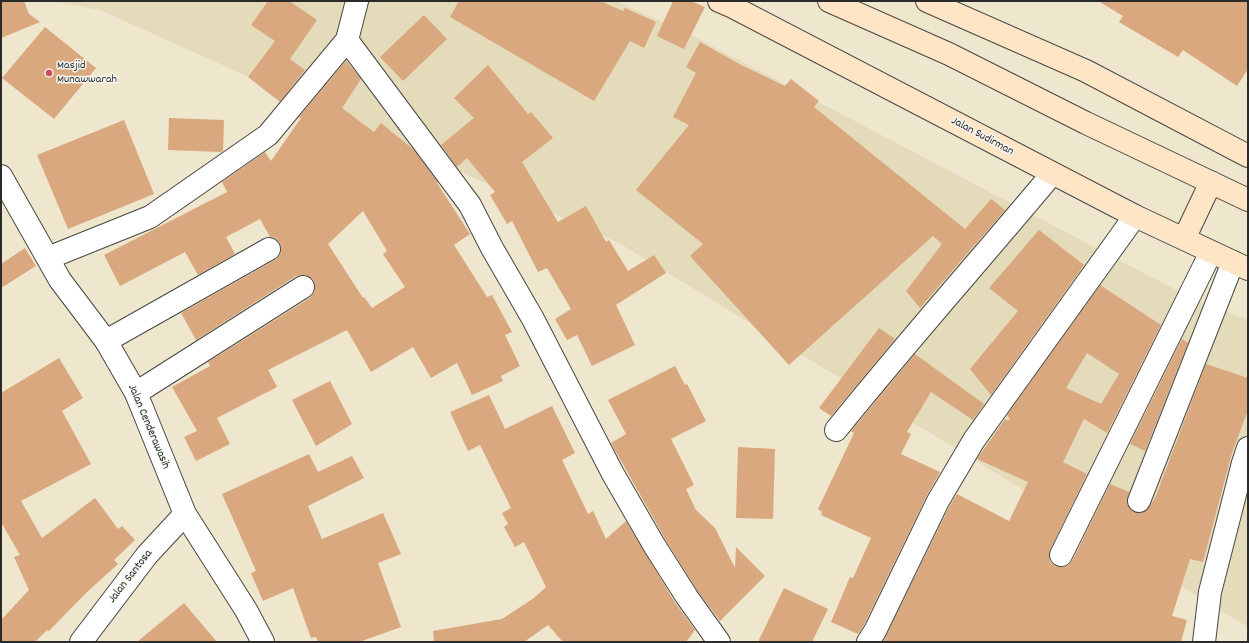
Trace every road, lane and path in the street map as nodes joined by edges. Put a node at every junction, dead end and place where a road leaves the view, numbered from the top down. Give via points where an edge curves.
1 (357, 1) edge
2 (719, 1) edge
3 (828, 1) edge
4 (927, 1) edge
5 (347, 40) junction
6 (1248, 156) edge
7 (1052, 174) junction
8 (1, 176) edge
9 (1211, 182) junction
10 (1248, 200) edge
11 (1135, 216) junction
12 (1184, 239) junction
13 (269, 249) dead end
14 (1211, 252) junction
15 (48, 258) junction
16 (1241, 265) edge
17 (303, 287) dead end
18 (106, 342) junction
19 (136, 393) junction
20 (836, 430) dead end
21 (1248, 448) edge
22 (1139, 501) dead end
23 (185, 514) junction
24 (1061, 555) dead end
25 (81, 642) edge
26 (263, 642) edge
27 (719, 642) edge
28 (868, 642) edge
29 (1204, 642) edge

1 - 5 street
2 - 7 main road, Jalan Sudirman
3 - 9 main road via 949,54
4 - 6 main road via 1086,71
5 - 15 street via 268,135 150,217
5 - 27 street via 470,205 533,319 613,474 654,545
7 - 11 main road, Jalan Sudirman
7 - 20 street
8 - 15 street, Jalan Cenderawasih
9 - 10 main road
9 - 12 main road
11 - 12 main road, Jalan Sudirman
11 - 28 street via 974,440 938,501
12 - 14 main road, Jalan Sudirman
13 - 18 street
14 - 16 main road, Jalan Sudirman
14 - 24 street
15 - 18 street, Jalan Cenderawasih via 60,280
16 - 22 street
17 - 19 street
18 - 19 street, Jalan Cenderawasih
19 - 23 street, Jalan Cenderawasih
21 - 29 street via 1210,592
23 - 25 street, Jalan Santosa via 147,555
23 - 26 street, Jalan Cenderawasih via 246,610

